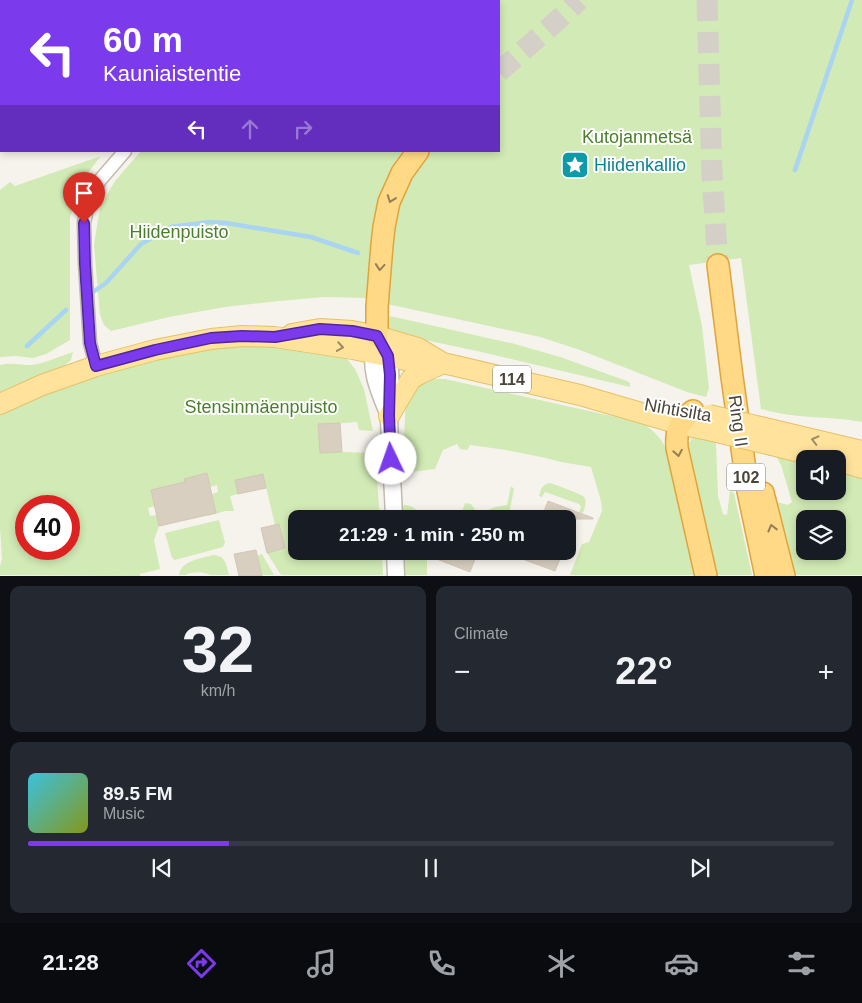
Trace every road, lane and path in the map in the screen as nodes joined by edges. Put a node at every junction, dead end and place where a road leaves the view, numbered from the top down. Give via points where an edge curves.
1 (124, 152) edge
2 (417, 152) edge
3 (718, 265) tunnel mouth
4 (379, 348) junction
5 (443, 364) junction
6 (96, 366) junction
7 (732, 377) junction
8 (0, 404) edge
9 (389, 416) junction
10 (698, 420) junction
11 (771, 437) junction
12 (805, 450) edge
13 (862, 452) edge
14 (846, 463) edge
15 (862, 468) edge
16 (394, 510) edge
17 (395, 560) edge
18 (396, 576) edge
19 (706, 576) edge
20 (766, 576) edge
21 (784, 576) edge

1 - 6 street via 100,180 88,203 84,223 90,343
2 -> 4 highway via 402,173 389,202 384,227 377,307
3 - 7 highway, Ring II / 102
4 - 5 main road, Nihtisilta / 114 via 418,348
4 - 6 main road, 114 via 352,331 320,329 275,337 211,338
4 - 9 street via 373,369
5 - 9 main road via 411,379
5 - 10 main road, Nihtisilta / 114
6 - 8 main road, 114
7 - 20 highway, Ring II / 102 via 748,491
21 -> 7 highway
9 - 16 street
10 - 11 main road, Nihtisilta / 114, bridge
10 -> 19 highway via 676,437 676,448
11 - 12 main road, Nihtisilta / 114
13 -> 11 main road, Nihtisilta / 114
14 - 15 main road
17 - 18 street

